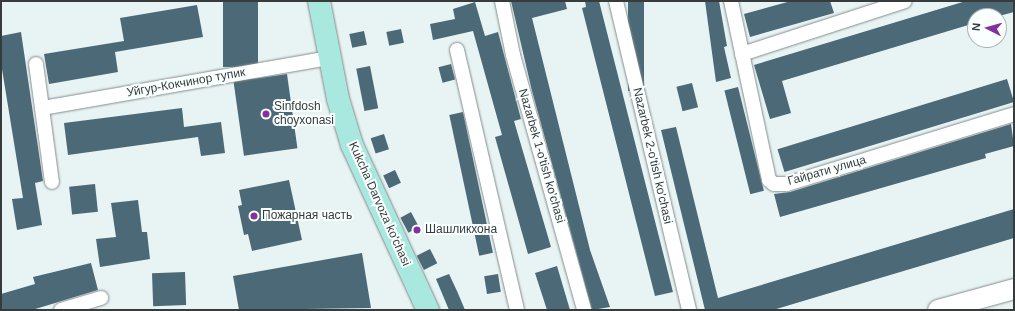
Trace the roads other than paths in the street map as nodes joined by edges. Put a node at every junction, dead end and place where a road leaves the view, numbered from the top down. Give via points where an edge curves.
1 (306, 1) edge
2 (319, 1) edge
3 (502, 1) edge
4 (616, 1) edge
5 (731, 1) edge
6 (905, 1) edge
7 (457, 50) dead end
8 (742, 54) junction
9 (322, 59) junction
10 (36, 64) dead end
11 (43, 108) junction
12 (1014, 114) edge
13 (52, 182) dead end
14 (1014, 289) edge
15 (101, 298) dead end
16 (61, 310) edge
17 (412, 310) edge
18 (428, 310) edge
19 (517, 310) edge
20 (584, 310) edge
21 (689, 310) edge
22 (938, 310) edge

1 - 9 main road, Kukcha Darvoza ko'chasi
2 - 9 main road, Kukcha Darvoza ko'chasi
3 - 20 street, Nazarbek 1-o'tish ko'chasi via 513,55
4 - 21 street, Nazarbek 2-o'tish ko'chasi
5 - 8 street, Гайрати улица
6 - 8 street
7 - 19 street
8 - 12 street, Гайрати улица via 770,180 774,184 787,184
9 - 11 street, Уйгур-Кокчинор тупик
9 - 17 main road, Kukcha Darvoza ko'chasi via 344,161
9 - 18 main road, Kukcha Darvoza ko'chasi via 359,164
10 - 11 street
11 - 13 street
14 - 22 main road
15 - 16 street

